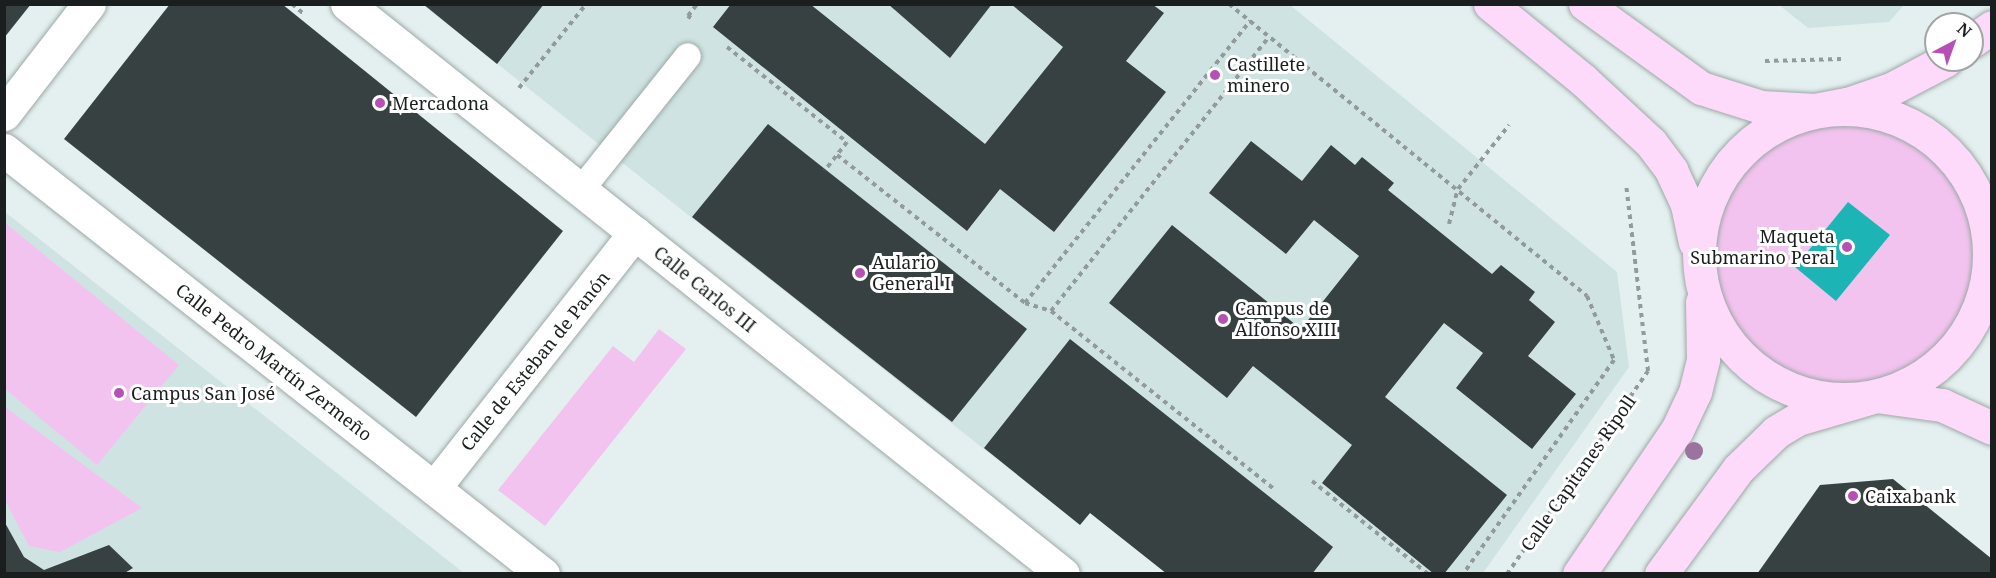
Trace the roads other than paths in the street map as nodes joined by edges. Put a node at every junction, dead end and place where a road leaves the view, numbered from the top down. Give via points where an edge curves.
1 (89, 4) edge
2 (347, 4) edge
3 (1490, 4) edge
4 (1585, 4) edge
5 (688, 56) dead end
6 (1924, 71) edge
7 (1815, 110) junction
8 (4, 114) edge
9 (4, 150) edge
10 (581, 190) junction
11 (1992, 193) edge
12 (636, 233) junction
13 (1990, 244) edge
14 (1698, 264) junction
15 (1876, 396) junction
16 (1992, 429) edge
17 (434, 488) junction
18 (543, 573) edge
19 (1063, 573) edge
20 (1579, 573) edge
21 (1661, 573) edge

1 - 8 street
2 - 10 street, Calle Carlos III
3 - 14 main road via 1590,86 1651,143 1671,170 1687,205
4 - 7 main road via 1701,88 1761,107
5 - 10 lane
6 - 7 main road via 1868,98
7 - 13 main road via 1845,108 1881,113 1927,134 1963,170 1976,192
7 - 14 main road via 1788,118 1761,133 1721,174 1700,229
9 - 17 street, Calle Pedro Martín Zermeño
10 - 12 street, Calle Carlos III
11 - 13 main road
12 - 17 street, Calle de Esteban de Panón
12 - 19 street, Calle Carlos III
13 - 15 main road via 1985,291 1974,320 1956,348 1933,369
14 - 15 main road via 1715,323 1748,364 1793,390 1819,397
14 - 20 main road via 1704,327 1703,359 1695,392 1677,430
15 - 16 main road via 1942,405
15 - 21 main road via 1823,410 1776,432 1738,469
17 - 18 street, Calle Pedro Martín Zermeño

